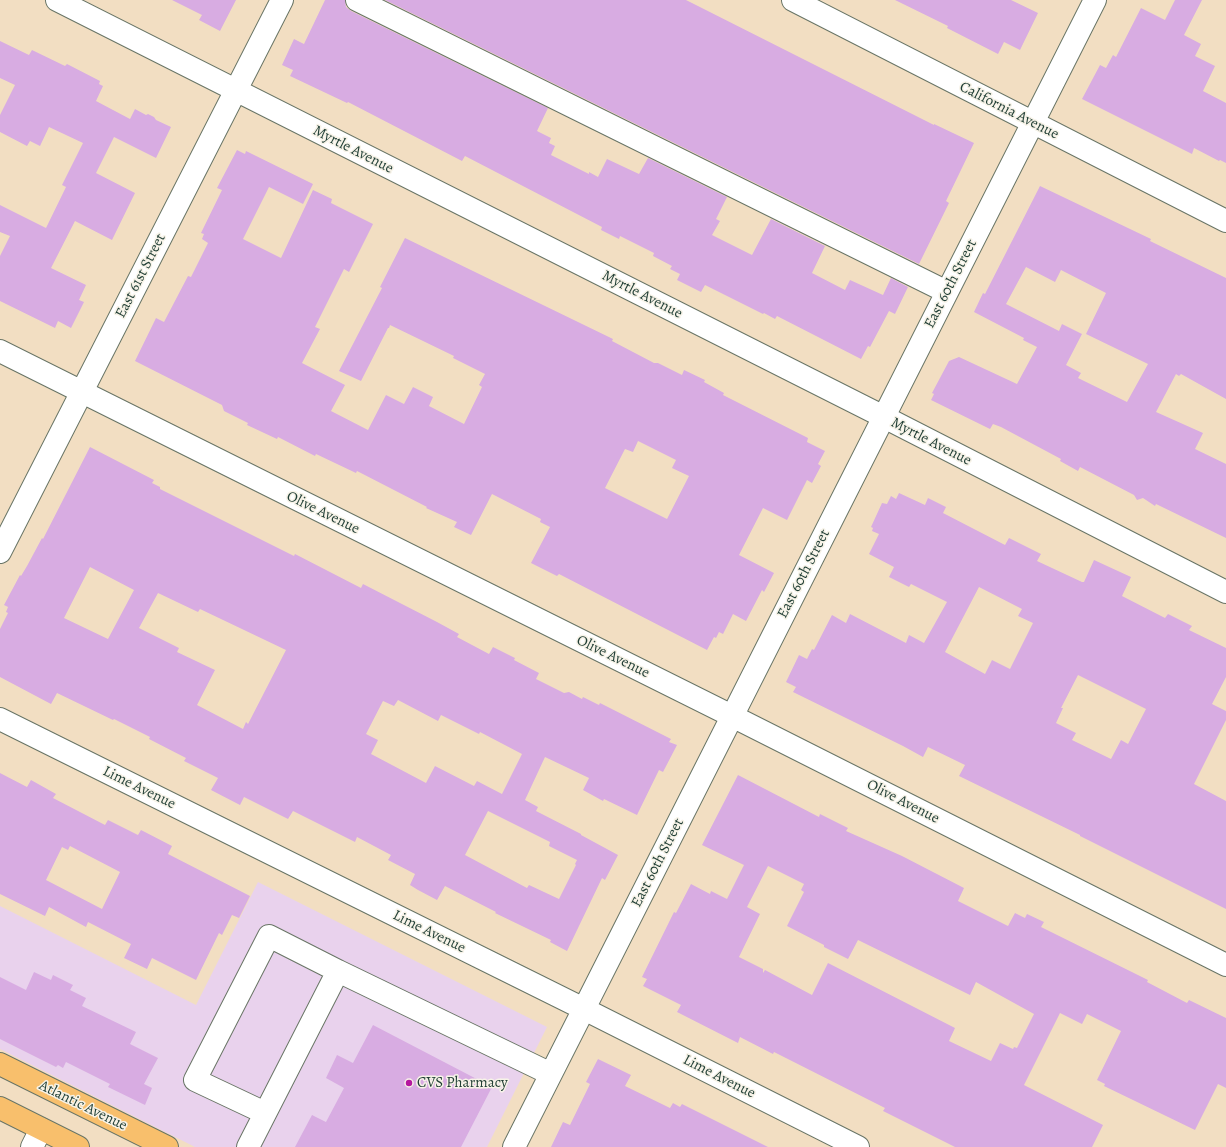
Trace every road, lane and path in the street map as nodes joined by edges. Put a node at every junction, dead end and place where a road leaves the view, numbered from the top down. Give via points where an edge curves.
1 (57, 0) edge
2 (282, 0) edge
3 (357, 0) edge
4 (793, 0) edge
5 (1095, 0) edge
6 (236, 91) junction
7 (1033, 123) junction
8 (1226, 221) edge
9 (947, 292) junction
10 (0, 351) edge
11 (81, 392) junction
12 (884, 417) junction
13 (0, 552) edge
14 (1226, 592) edge
15 (732, 716) junction
16 (0, 719) edge
17 (1226, 965) edge
18 (338, 971) junction
19 (584, 1009) junction
20 (0, 1064) edge
21 (551, 1074) junction
22 (0, 1108) edge
23 (265, 1113) junction
24 (37, 1138) edge
25 (78, 1147) edge
26 (167, 1147) edge
27 (248, 1147) edge
28 (514, 1147) edge
29 (858, 1147) edge

1 - 6 street, Myrtle Avenue
2 - 6 street, East 61st Street
3 - 9 street
4 - 7 street, California Avenue
5 - 7 street, East 60th Street
6 - 11 street, East 61st Street
6 - 12 street, Myrtle Avenue
7 - 8 street, California Avenue
7 - 9 street, East 60th Street
9 - 12 street, East 60th Street
10 - 11 street, Olive Avenue
11 - 13 street, East 61st Street
11 - 15 street, Olive Avenue
12 - 14 street, Myrtle Avenue
12 - 15 street, East 60th Street
15 - 17 street, Olive Avenue
15 - 19 street, East 60th Street
16 - 19 street, Lime Avenue
18 - 21 street
18 - 23 street
18 - 23 street via 269,936 223,1025 195,1080
19 - 21 street, East 60th Street
19 - 29 street, Lime Avenue
20 - 26 main road, Atlantic Avenue
21 - 28 street, East 60th Street
22 - 24 main road
23 - 27 street
24 - 25 main road

